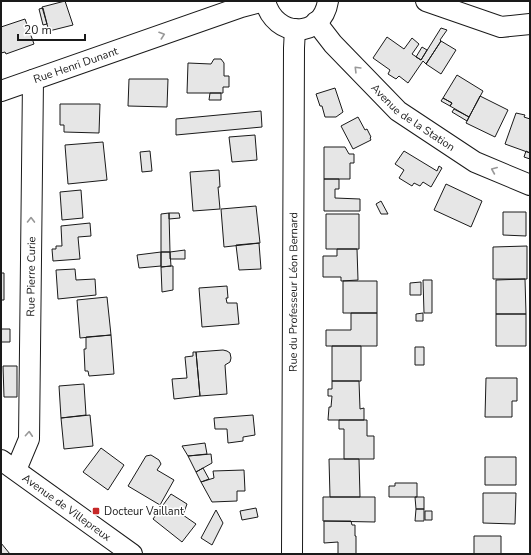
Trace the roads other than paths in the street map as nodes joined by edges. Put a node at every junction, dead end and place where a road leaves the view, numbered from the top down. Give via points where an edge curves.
1 (264, 1) edge
2 (328, 1) edge
3 (426, 1) edge
4 (316, 22) junction
5 (530, 24) edge
6 (295, 29) junction
7 (33, 80) junction
8 (1, 90) edge
9 (530, 185) edge
10 (8, 465) edge
11 (132, 554) edge
12 (292, 554) edge

1 - 6 street via 278,24
7 -> 1 street, Rue Henri Dunant
2 - 4 street via 323,16
3 - 5 street via 501,27
4 - 6 street
9 -> 4 street, Avenue de la Station via 475,162 398,110 333,44
6 - 12 street, Rue du Professeur Léon Bernard
7 - 8 street, Rue Henri Dunant
10 -> 7 street, Rue Pierre Curie via 29,439
10 - 11 street, Avenue de Villepreux

